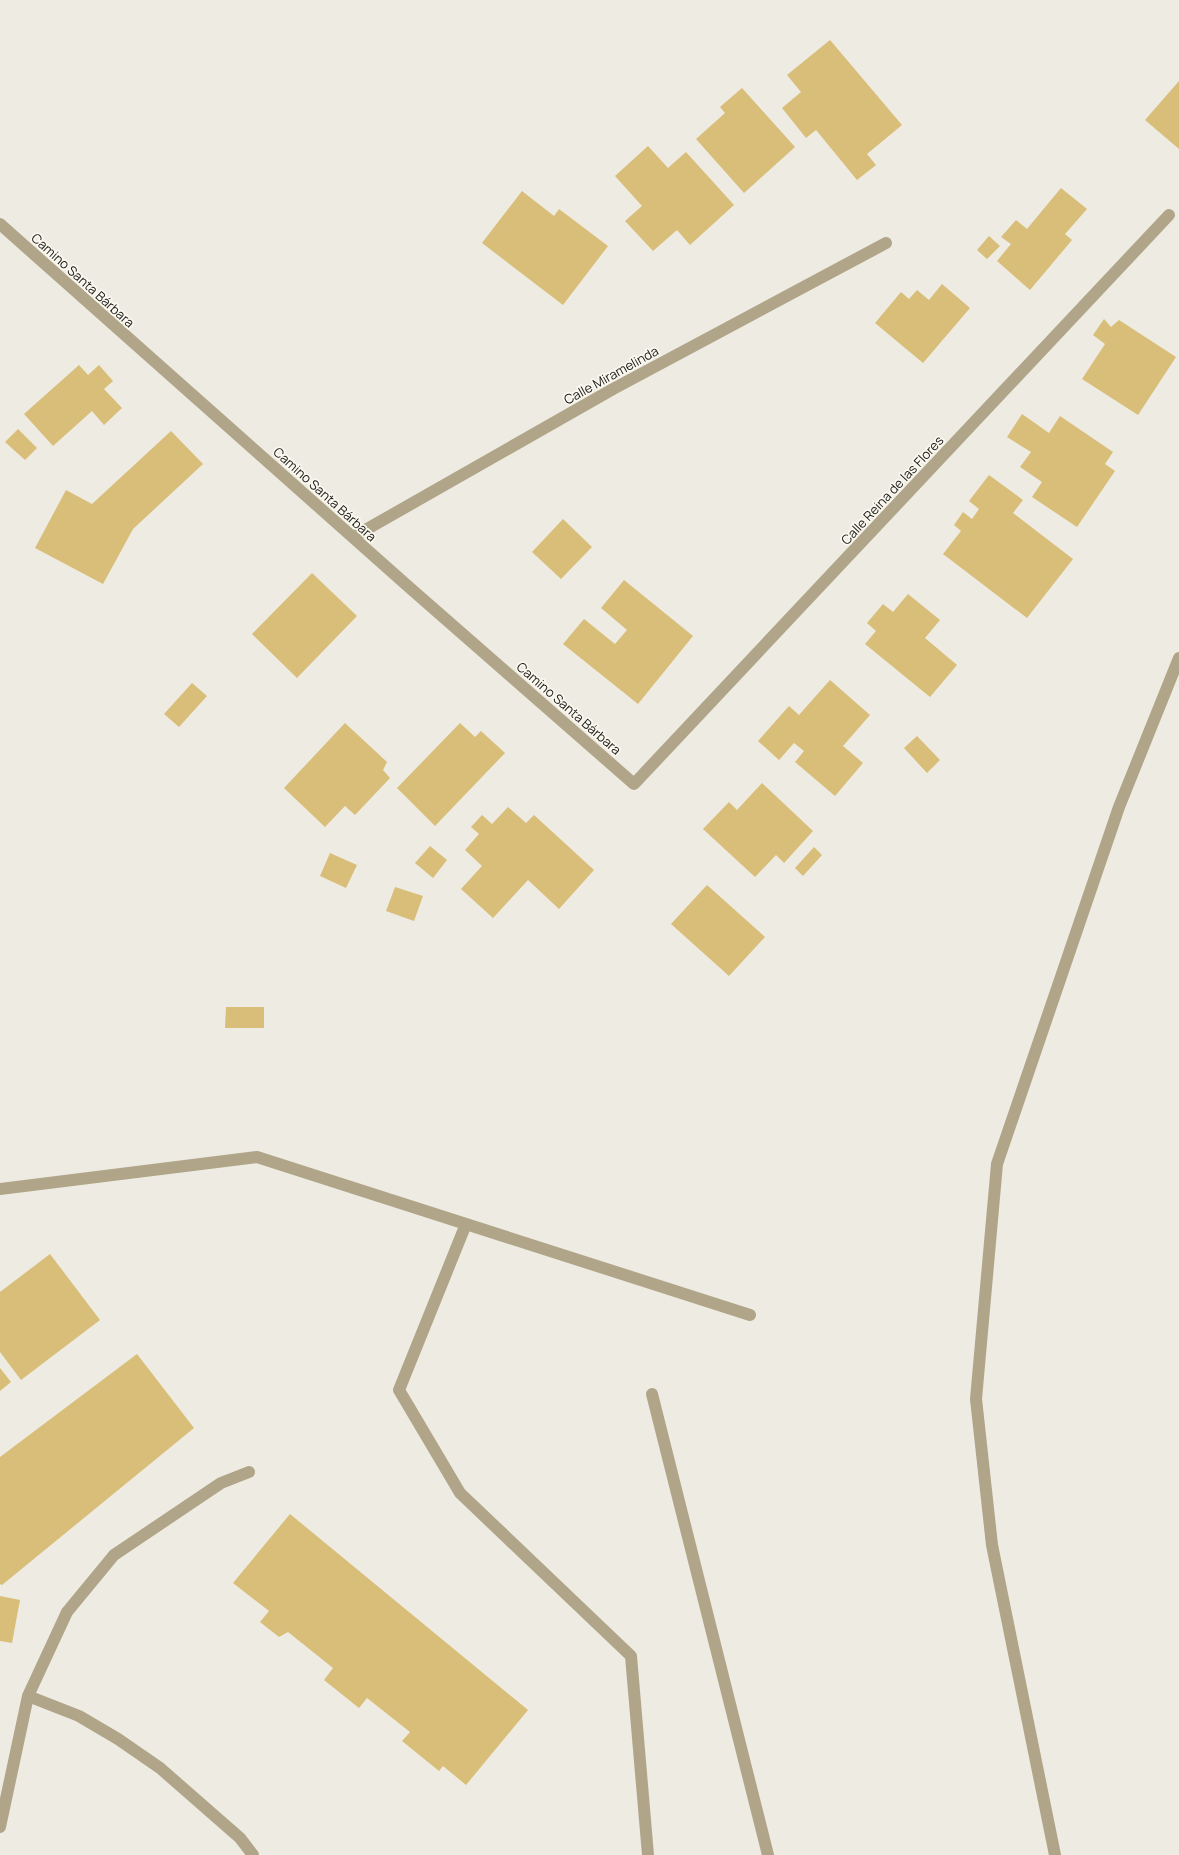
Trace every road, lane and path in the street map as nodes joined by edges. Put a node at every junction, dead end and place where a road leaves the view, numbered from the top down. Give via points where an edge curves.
1 (1169, 215) dead end
2 (0, 224) edge
3 (886, 243) dead end
4 (353, 537) junction
5 (1179, 658) edge
6 (634, 784) joint
7 (0, 1189) edge
8 (466, 1224) junction
9 (750, 1315) dead end
10 (652, 1394) dead end
11 (249, 1472) dead end
12 (28, 1696) junction
13 (0, 1827) edge
14 (253, 1855) edge
15 (648, 1855) edge
16 (768, 1855) edge
17 (1055, 1855) edge

1 - 6 street, Calle Reina de las Flores
2 - 4 street, Camino Santa Bárbara
3 - 4 street, Calle Miramelinda via 613,389
4 - 6 street, Camino Santa Bárbara
5 - 17 street via 1119,808 997,1164 976,1399 992,1544
7 - 8 street via 257,1157
8 - 9 street
8 - 15 street via 399,1390 460,1493 631,1656
10 - 16 street
11 - 12 street via 221,1483 114,1555 67,1612
12 - 13 street
12 - 14 street via 79,1716 160,1768 240,1838

